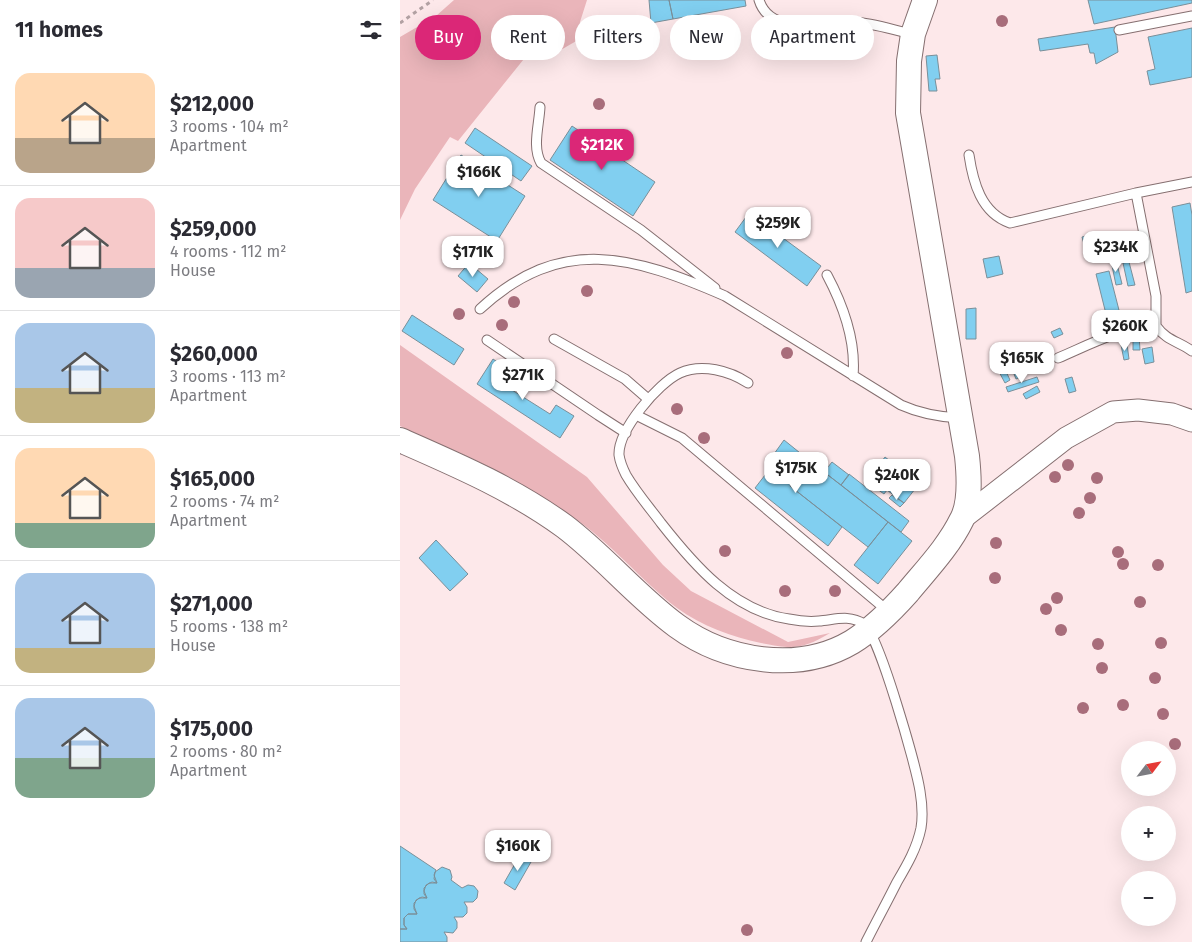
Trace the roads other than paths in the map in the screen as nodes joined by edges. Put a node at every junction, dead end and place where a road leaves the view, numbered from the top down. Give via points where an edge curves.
1 (759, 0) edge
2 (925, 0) edge
3 (1192, 16) edge
4 (1119, 30) dead end
5 (912, 34) junction
6 (540, 107) dead end
7 (969, 155) dead end
8 (1192, 182) edge
9 (1136, 193) junction
10 (827, 275) dead end
11 (725, 296) junction
12 (480, 309) dead end
13 (1156, 326) junction
14 (554, 339) dead end
15 (486, 340) dead end
16 (1192, 351) edge
17 (1058, 358) dead end
18 (852, 376) junction
19 (748, 383) dead end
20 (648, 399) junction
21 (636, 415) junction
22 (960, 418) junction
23 (1192, 421) edge
24 (626, 433) junction
25 (400, 440) edge
26 (963, 518) junction
27 (889, 612) junction
28 (869, 629) junction
29 (866, 942) edge

1 - 5 lane via 767,13 786,24 857,22
2 - 5 main road
3 - 4 lane
5 - 22 main road via 908,112
6 - 11 lane via 536,154 541,163 641,230
7 - 9 lane via 981,197 994,214 1010,223
8 - 9 lane
9 - 13 lane via 1156,296
10 - 18 lane via 842,308 852,348
11 - 12 lane via 665,272 599,258 569,261 540,269 518,279
11 - 18 lane
13 - 16 lane via 1171,341
13 - 17 lane via 1122,330
14 - 20 lane via 625,379
15 - 24 lane
18 - 22 lane via 915,412
19 - 20 lane via 721,371 695,369 680,373
20 - 21 lane
21 - 24 lane
21 - 27 lane via 682,438
22 - 26 main road via 969,475
23 - 26 street via 1172,414 1138,410 1113,412 1066,438
24 - 28 lane via 619,457 626,475 670,534 721,588 741,602 768,614 817,622 847,618 857,620
25 - 28 main road via 522,498 583,541 670,620 711,646 755,658 799,659 833,651
26 - 27 main road via 925,572
27 - 28 main road
28 - 29 lane via 892,689 920,789 922,808 916,847

